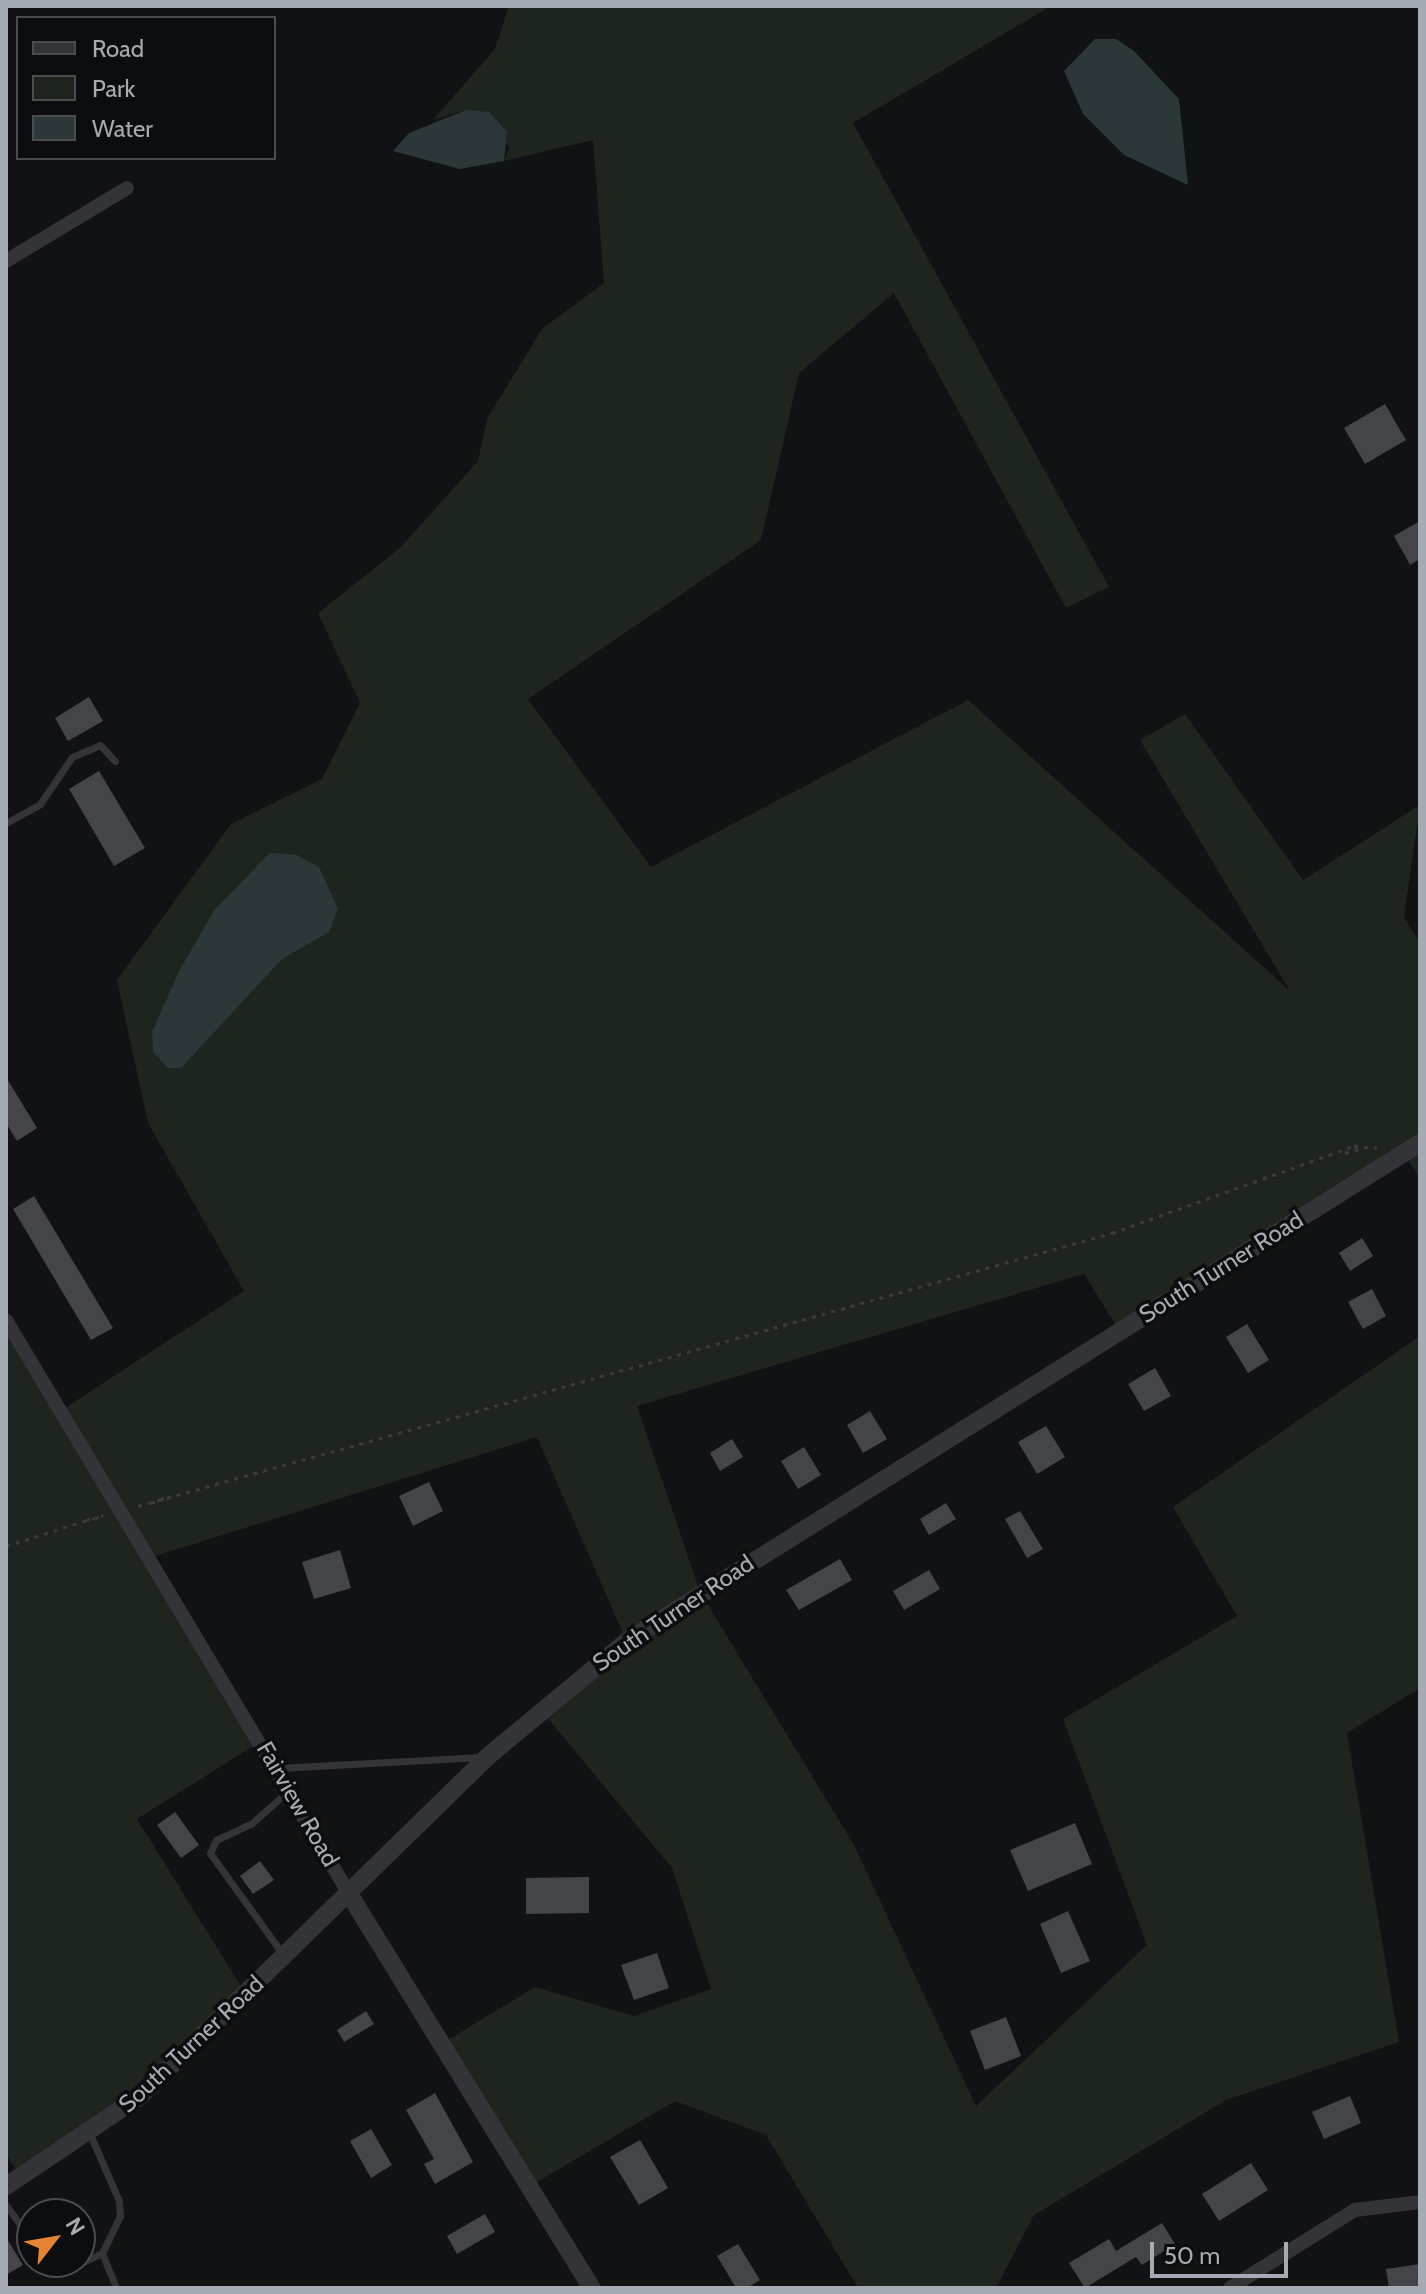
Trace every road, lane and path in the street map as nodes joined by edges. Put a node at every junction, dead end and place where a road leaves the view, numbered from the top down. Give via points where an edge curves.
1 (127, 188) dead end
2 (6, 261) edge
3 (115, 761) dead end
4 (6, 823) edge
5 (1420, 1143) edge
6 (1388, 1150) dead end
7 (6, 1320) edge
8 (131, 1508) dead end
9 (86, 1520) dead end
10 (6, 1546) edge
11 (487, 1757) junction
12 (278, 1768) junction
13 (290, 1789) junction
14 (348, 1892) junction
15 (284, 1956) junction
16 (90, 2134) junction
17 (6, 2186) edge
18 (1420, 2202) edge
19 (102, 2253) junction
20 (96, 2256) edge
21 (116, 2288) edge
22 (592, 2288) edge
23 (1230, 2288) edge

1 - 2 street
3 - 4 lane via 100,745 72,757 40,804
5 - 11 street, South Turner Road via 665,1614
6 - 8 path via 1361,1148 1112,1233 364,1448
7 - 12 street, Fairview Road
9 - 10 path
11 - 12 lane
11 - 14 street, South Turner Road
12 - 13 street, Fairview Road
13 - 14 street, Fairview Road
13 - 15 lane via 251,1824 216,1840 210,1853
14 - 15 street, South Turner Road
14 - 22 street, Fairview Road
15 - 16 street, South Turner Road via 175,2065
16 - 17 street, South Turner Road
16 - 19 lane via 119,2201 120,2216
18 - 23 street via 1355,2210
19 - 20 lane
19 - 21 lane

